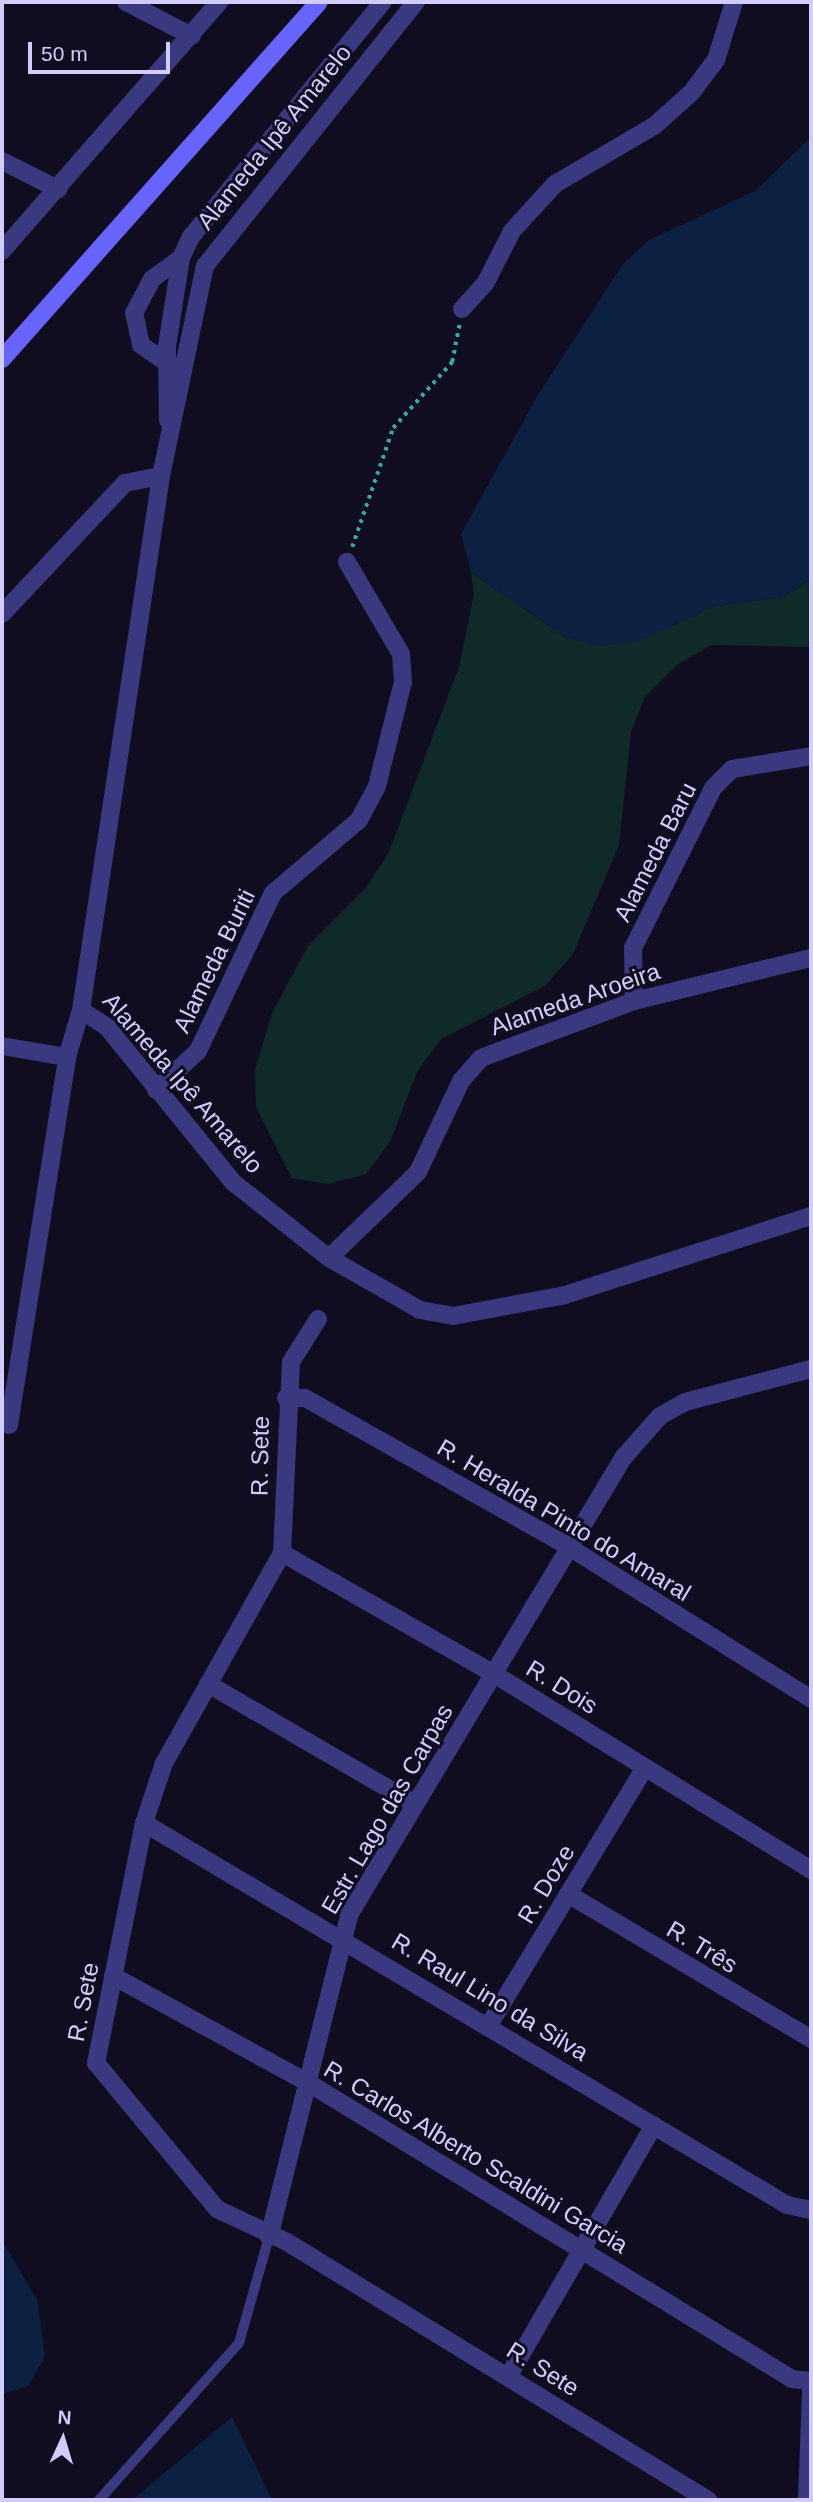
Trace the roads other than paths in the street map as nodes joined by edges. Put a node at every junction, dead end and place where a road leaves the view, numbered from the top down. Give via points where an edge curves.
1 (126, 2) edge
2 (219, 2) edge
3 (319, 2) edge
4 (383, 2) edge
5 (416, 2) edge
6 (734, 2) edge
7 (192, 36) junction
8 (2, 160) edge
9 (58, 189) junction
10 (2, 251) edge
11 (181, 258) junction
12 (462, 309) road end
13 (2, 359) edge
14 (167, 366) junction
15 (188, 372) junction
16 (168, 438) junction
17 (161, 476) junction
18 (346, 562) road end
19 (2, 614) edge
20 (811, 756) edge
21 (811, 958) edge
22 (634, 1001) junction
23 (81, 1010) junction
24 (2, 1046) edge
25 (67, 1057) junction
26 (156, 1090) junction
27 (811, 1216) edge
28 (329, 1258) junction
29 (318, 1319) dead end
30 (811, 1369) edge
31 (286, 1398) junction
32 (9, 1425) dead end
33 (569, 1547) junction
34 (282, 1553) junction
35 (494, 1674) junction
36 (208, 1684) junction
37 (811, 1699) edge
38 (645, 1768) junction
39 (415, 1804) junction
40 (144, 1823) junction
41 (811, 1870) edge
42 (568, 1894) junction
43 (342, 1936) junction
44 (113, 1976) junction
45 (489, 2025) junction
46 (811, 2039) edge
47 (307, 2082) junction
48 (654, 2125) junction
49 (811, 2210) edge
50 (269, 2237) junction
51 (582, 2250) junction
52 (508, 2377) junction
53 (811, 2381) edge
54 (811, 2391) edge
55 (99, 2500) edge
56 (708, 2500) edge
57 (807, 2500) edge

1 - 7 street
2 - 7 street
3 - 13 main road
4 - 11 street, Alameda Ipê Amarelo via 191,237
5 - 15 street, Alameda Ipê Amarelo via 213,250
6 - 12 street via 716,60 691,93 654,126 555,184 512,232 486,282
7 - 9 street
8 - 9 street
9 - 10 street
11 - 14 street, Alameda Ipê Amarelo
11 - 14 street via 152,279 134,313 141,345
14 - 15 street
14 - 16 street, Alameda Ipê Amarelo
15 - 16 street, Alameda Ipê Amarelo
16 - 17 street, Alameda Ipê Amarelo
17 - 19 street via 125,483
17 - 23 street, Alameda Ipê Amarelo
18 - 26 street, Alameda Buriti via 401,654 403,682 377,786 359,820 273,893 198,1051
20 - 22 street, Alameda Baru via 732,769 713,788 634,948 629,969
21 - 22 street, Alameda Aroeira
22 - 28 street, Alameda Aroeira via 481,1058 461,1082 418,1172
23 - 25 street
23 - 26 street, Alameda Ipê Amarelo via 107,1027
24 - 25 street
25 - 32 street
26 - 28 street, Alameda Ipê Amarelo via 234,1183
27 - 28 street, Alameda Ipê Amarelo via 565,1295 453,1316 420,1310
29 - 31 street, R. Sete via 290,1362
30 - 33 street, Estr. Lago das Carpas via 685,1402 660,1416 634,1443
31 - 33 street, R. Heralda Pinto do Amaral via 305,1398
31 - 34 street, R. Sete
33 - 35 street, Estr. Lago das Carpas
33 - 37 street, R. Heralda Pinto do Amaral
34 - 35 street, R. Dois
34 - 36 street, R. Sete
35 - 38 street, R. Dois
35 - 39 street, Estr. Lago das Carpas
36 - 39 street
36 - 40 street, R. Sete via 164,1763
38 - 41 street, R. Dois
38 - 42 street, R. Doze
39 - 43 street, Estr. Lago das Carpas
40 - 43 street, R. Raul Lino da Silva
40 - 44 street, R. Sete
42 - 45 street, R. Doze
42 - 46 street, R. Três
43 - 45 street, R. Raul Lino da Silva
43 - 47 street, Estr. Lago das Carpas
44 - 47 street, R. Carlos Alberto Scaldini Garcia
44 - 50 street, R. Sete via 96,2063 217,2209
45 - 48 street, R. Raul Lino da Silva
47 - 50 street, Estr. Lago das Carpas
47 - 51 street, R. Carlos Alberto Scaldini Garcia
48 - 49 street, R. Raul Lino da Silva via 787,2205
48 - 51 street
50 - 52 street, R. Sete via 287,2242
50 - 55 lane, Estr. Lago das Carpas via 239,2343
51 - 52 street
51 - 53 street, R. Carlos Alberto Scaldini Garcia via 792,2379
52 - 56 street, R. Sete
54 - 57 street

